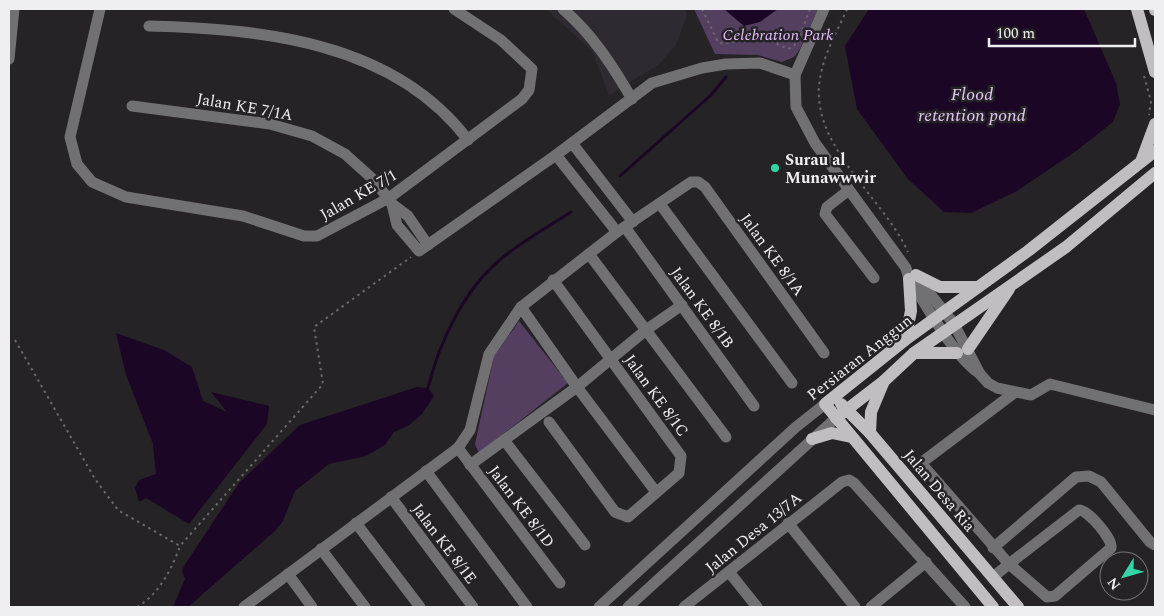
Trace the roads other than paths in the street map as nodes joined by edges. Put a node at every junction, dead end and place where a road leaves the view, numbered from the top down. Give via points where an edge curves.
1 (14, 9) edge
2 (100, 9) edge
3 (454, 9) edge
4 (563, 9) edge
5 (824, 9) edge
6 (1137, 9) edge
7 (149, 26) dead end
8 (10, 46) edge
9 (9, 59) edge
10 (1149, 73) edge
11 (796, 75) junction
12 (632, 98) junction
13 (132, 106) dead end
14 (1152, 121) edge
15 (468, 140) junction
16 (572, 143) junction
17 (1155, 151) edge
18 (556, 156) junction
19 (1141, 162) junction
20 (1155, 173) edge
21 (1150, 181) edge
22 (849, 190) junction
23 (390, 201) junction
24 (660, 204) junction
25 (625, 227) junction
26 (589, 254) junction
27 (910, 274) junction
28 (874, 278) dead end
29 (553, 280) junction
30 (1015, 281) junction
31 (978, 287) junction
32 (682, 305) junction
33 (521, 307) junction
34 (941, 315) junction
35 (949, 328) junction
36 (646, 330) junction
37 (905, 340) junction
38 (962, 351) junction
39 (824, 353) dead end
40 (914, 353) junction
41 (611, 359) junction
42 (884, 381) junction
43 (792, 383) dead end
44 (577, 387) junction
45 (1014, 393) junction
46 (830, 400) junction
47 (754, 406) dead end
48 (846, 409) junction
49 (1155, 410) edge
50 (836, 418) junction
51 (549, 422) dead end
52 (870, 433) junction
53 (726, 437) dead end
54 (851, 437) junction
55 (812, 439) junction
56 (504, 440) junction
57 (458, 448) junction
58 (470, 465) junction
59 (426, 471) junction
60 (656, 492) junction
61 (390, 497) junction
62 (356, 523) junction
63 (788, 524) junction
64 (585, 545) dead end
65 (1155, 545) edge
66 (993, 548) junction
67 (321, 549) junction
68 (926, 562) junction
69 (1008, 564) junction
70 (728, 572) junction
71 (288, 574) junction
72 (993, 577) junction
73 (560, 583) dead end
74 (251, 605) edge
75 (312, 607) edge
76 (365, 607) edge
77 (420, 607) edge
78 (473, 607) edge
79 (527, 607) edge
80 (599, 607) edge
81 (628, 607) edge
82 (684, 607) edge
83 (757, 607) edge
84 (855, 607) edge
85 (871, 607) edge
86 (965, 607) edge
87 (993, 607) edge
88 (1018, 607) edge

1 - 8 street
2 - 23 street, Jalan KE 7/1 via 70,137 77,164 92,182 126,197 243,216 304,236 330,231
3 - 15 street, Jalan KE 7/1 via 501,40 532,70 532,82 522,99
4 - 12 street via 579,22 605,53
5 - 11 street
6 - 10 main road
7 - 15 street via 271,35 362,59 435,103
8 - 9 street
11 - 12 street via 760,64 726,64 652,83
11 - 22 street via 796,107 815,143
12 - 16 street
13 - 23 street, Jalan KE 7/1A via 270,124 312,136 345,154 375,180
14 - 19 main road
15 - 23 street, Jalan KE 7/1
16 - 18 street
16 - 25 street via 613,197
17 - 19 main road, Persiaran Anggun
18 - 23 street via 423,248 397,225
18 - 25 street via 599,209
19 - 31 main road, Persiaran Anggun
20 - 21 main road, Persiaran Anggun
21 - 30 main road, Persiaran Anggun via 1066,247
22 - 27 street
22 - 28 street via 827,206 825,214
24 - 25 street
24 - 39 street, Jalan KE 8/1A via 691,182 705,187
24 - 43 street
25 - 26 street
25 - 32 street, Jalan KE 8/1B
26 - 29 street
26 - 36 street
27 - 31 main road via 940,287
27 - 34 street
27 - 37 main road via 911,311
29 - 33 street
29 - 41 street, Jalan KE 8/1C
30 - 35 main road, Persiaran Anggun
30 - 38 main road
31 - 34 main road, Persiaran Anggun
32 - 36 street
32 - 47 street, Jalan KE 8/1B
33 - 44 street
33 - 57 street via 489,354 470,430
34 - 35 street
34 - 37 main road, Persiaran Anggun
35 - 38 street
35 - 40 main road, Persiaran Anggun
36 - 41 street
36 - 53 street
37 - 46 main road, Persiaran Anggun
38 - 40 main road
38 - 45 street via 969,366 988,383
40 - 42 main road, Persiaran Anggun
41 - 44 street
41 - 60 street, Jalan KE 8/1C via 681,456 679,472
42 - 48 main road, Persiaran Anggun
42 - 52 main road via 871,412
44 - 56 street
44 - 60 street
45 - 49 street via 1030,395 1050,384
45 - 66 street via 921,463
46 - 48 main road, Jalan Desa Ria
46 - 50 main road, Jalan Desa Ria
46 - 80 street, Persiaran Anggun via 796,427
48 - 50 main road, Persiaran Anggun
48 - 52 main road, Jalan Desa Ria
50 - 54 main road, Jalan Desa Ria
50 - 55 street, Persiaran Anggun
51 - 60 street, Jalan KE 8/1C via 615,512 628,517
52 - 72 main road, Jalan Desa Ria
54 - 55 main road via 832,433
54 - 87 main road, Jalan Desa Ria
55 - 81 street, Persiaran Anggun
56 - 58 street
56 - 64 street
57 - 58 street, Jalan KE 8/1D
57 - 59 street
58 - 73 street, Jalan KE 8/1D
59 - 61 street
59 - 79 street
61 - 62 street
61 - 78 street, Jalan KE 8/1E
62 - 67 street
62 - 77 street
63 - 68 street, Jalan Desa 13/7A via 848,480
63 - 70 street, Jalan Desa 13/7A
63 - 84 street
65 - 66 street via 1101,482 1088,476 1076,477
66 - 69 street
67 - 71 street
67 - 76 street
68 - 85 street
68 - 86 street
69 - 69 street via 1079,510 1087,512 1112,543 1109,550 1052,597 1047,597
69 - 72 street
70 - 82 street, Jalan Desa 13/7A
70 - 83 street
71 - 74 street
71 - 75 street
72 - 88 main road, Jalan Desa Ria

